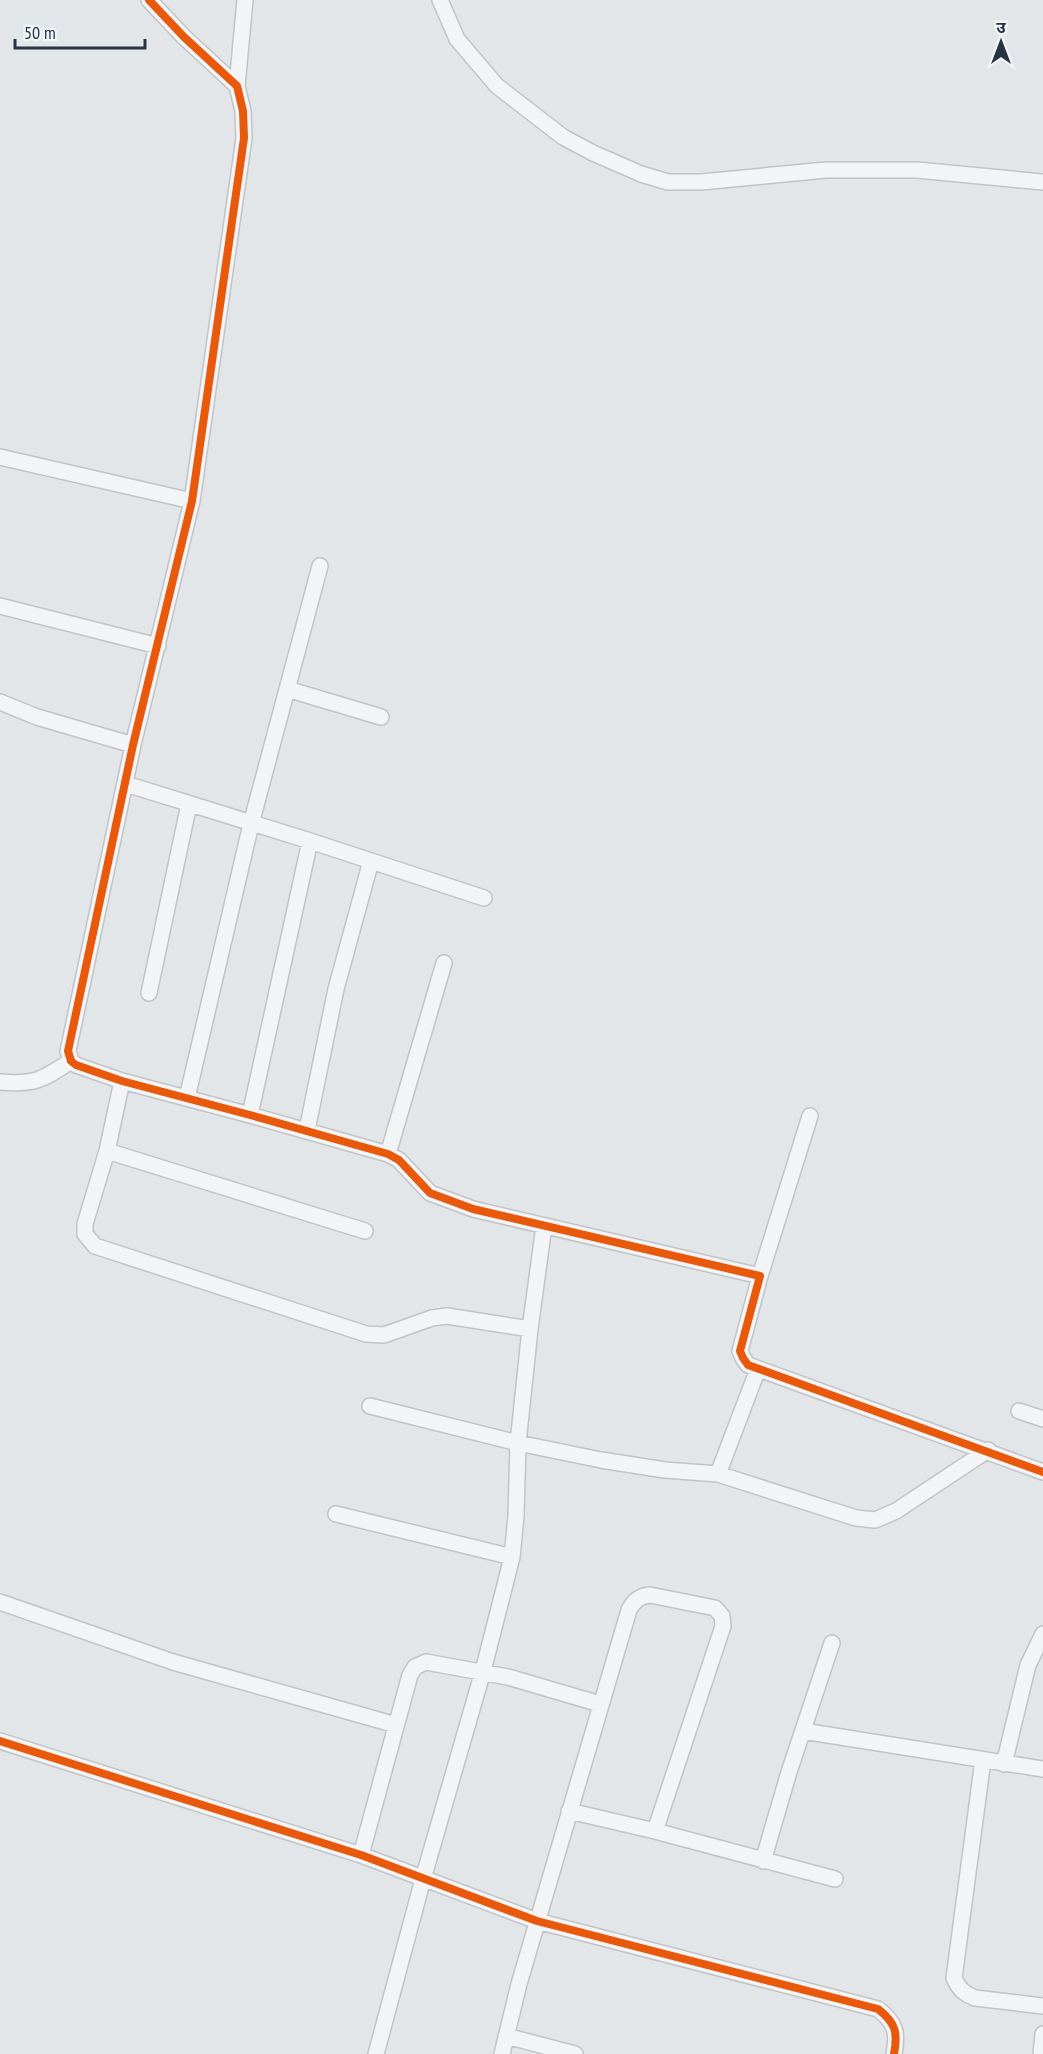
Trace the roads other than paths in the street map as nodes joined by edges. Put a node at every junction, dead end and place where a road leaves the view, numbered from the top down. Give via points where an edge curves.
1 (149, 0) edge
2 (245, 0) edge
3 (440, 0) edge
4 (237, 86) junction
5 (1043, 182) edge
6 (0, 457) edge
7 (192, 501) junction
8 (320, 566) dead end
9 (0, 606) edge
10 (158, 646) junction
11 (287, 689) junction
12 (0, 702) edge
13 (381, 717) dead end
14 (133, 745) junction
15 (126, 784) junction
16 (189, 804) junction
17 (251, 824) junction
18 (310, 841) junction
19 (371, 861) junction
20 (484, 898) dead end
21 (444, 963) dead end
22 (149, 993) dead end
23 (71, 1061) junction
24 (122, 1081) junction
25 (0, 1082) edge
26 (187, 1098) junction
27 (250, 1114) junction
28 (810, 1116) dead end
29 (307, 1130) junction
30 (108, 1151) junction
31 (388, 1155) junction
32 (544, 1226) junction
33 (365, 1231) dead end
34 (760, 1276) junction
35 (530, 1329) junction
36 (758, 1369) junction
37 (370, 1406) dead end
38 (1019, 1411) dead end
39 (1043, 1419) edge
40 (518, 1443) junction
41 (988, 1450) junction
42 (1043, 1472) edge
43 (718, 1474) junction
44 (336, 1514) dead end
45 (512, 1557) junction
46 (0, 1602) edge
47 (1043, 1634) edge
48 (832, 1643) dead end
49 (483, 1671) junction
50 (600, 1704) junction
51 (396, 1725) junction
52 (803, 1731) junction
53 (0, 1741) edge
54 (983, 1760) junction
55 (1004, 1764) junction
56 (1043, 1769) edge
57 (569, 1811) junction
58 (655, 1831) junction
59 (361, 1855) junction
60 (762, 1861) junction
61 (423, 1879) junction
62 (835, 1880) dead end
63 (537, 1921) junction
64 (1043, 2006) edge
65 (1043, 2034) edge
66 (506, 2036) junction
67 (376, 2054) edge
68 (502, 2054) edge
69 (575, 2054) edge
70 (894, 2054) edge
71 (1041, 2054) edge

1 - 4 street
2 - 4 street
3 - 5 street via 458,39 497,86 563,137 640,174 668,182 701,182 826,170 917,170
4 - 7 street via 244,138
6 - 7 street
7 - 10 street
8 - 11 street
9 - 10 street
10 - 14 street
11 - 13 street
11 - 17 street
12 - 14 street
14 - 15 street
15 - 16 street
15 - 23 street via 68,1051
16 - 17 street
16 - 22 street
17 - 18 street
17 - 26 street
18 - 19 street
18 - 27 street
19 - 20 street
19 - 29 street via 336,989
21 - 31 street
23 - 24 street
23 - 25 street via 37,1082
24 - 26 street
24 - 30 street
26 - 27 street
27 - 29 street
28 - 34 street
29 - 31 street
30 - 33 street
30 - 35 street via 85,1224 85,1234 94,1246 366,1334 384,1335 447,1316
31 - 32 street via 399,1160 430,1193 472,1209
32 - 34 street
32 - 35 street
34 - 36 street via 740,1351 748,1365
35 - 40 street
36 - 41 street
36 - 43 street
37 - 40 street
38 - 39 street
40 - 43 street via 641,1467
40 - 45 street
41 - 42 street
41 - 43 street via 896,1511 875,1520 856,1518
44 - 45 street
45 - 49 street
46 - 51 street via 172,1662
47 - 55 street via 1028,1665
48 - 52 street
49 - 50 street
49 - 51 street via 426,1662 415,1667
49 - 61 street
50 - 57 street
50 - 58 street via 634,1601 650,1595 715,1608 722,1616 723,1626
51 - 59 street
52 - 54 street
52 - 60 street
53 - 59 street
54 - 55 street
54 - 64 street via 954,1978 966,1995 975,1998
55 - 56 street
57 - 58 street
57 - 63 street
58 - 60 street
59 - 61 street
60 - 62 street
61 - 63 street
61 - 67 street
63 - 66 street
63 - 70 street via 878,2009 894,2028
65 - 71 street
66 - 68 street
66 - 69 street

